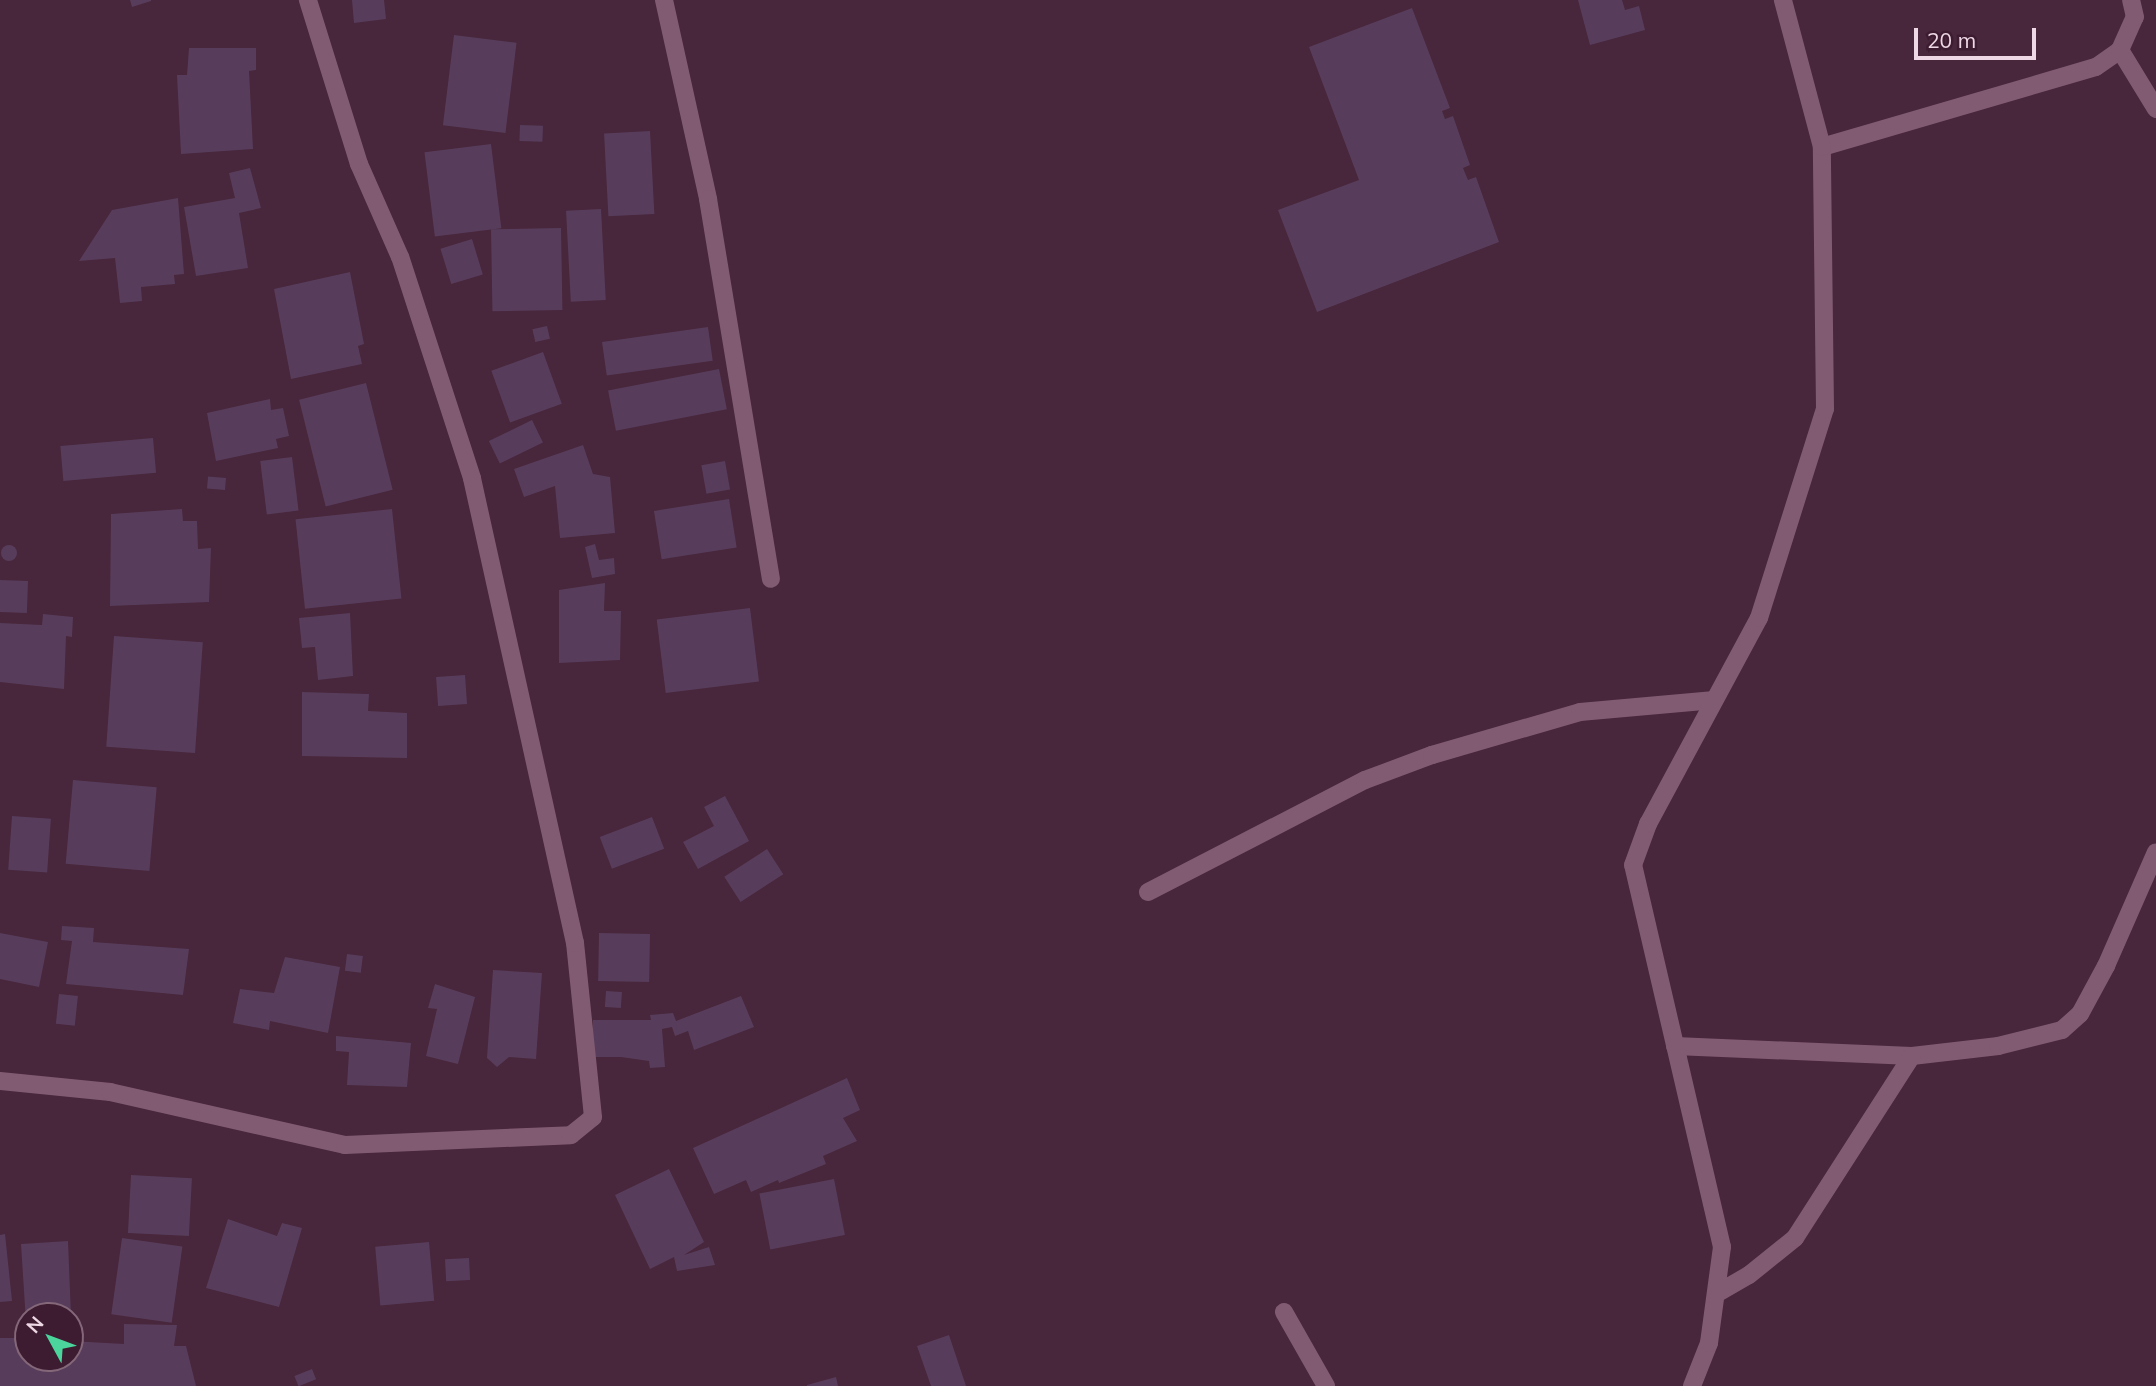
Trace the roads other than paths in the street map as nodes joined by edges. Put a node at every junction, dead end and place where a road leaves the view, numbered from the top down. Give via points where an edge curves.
1 (308, 0) edge
2 (664, 0) edge
3 (1783, 0) edge
4 (2131, 0) edge
5 (2120, 50) junction
6 (2156, 108) edge
7 (1822, 147) junction
8 (771, 579) dead end
9 (1714, 700) junction
10 (2156, 852) edge
11 (1148, 892) dead end
12 (1675, 1046) junction
13 (1912, 1056) junction
14 (0, 1081) edge
15 (1716, 1294) junction
16 (1284, 1312) dead end
17 (1326, 1386) edge
18 (1692, 1386) edge

1 - 14 street via 359,164 400,257 472,478 575,943 593,1117 571,1135 345,1145 110,1092
2 - 8 street via 708,199
3 - 7 street
4 - 5 street via 2135,17
5 - 6 street
5 - 7 street via 2096,67
7 - 9 street via 1825,409 1759,618
9 - 11 street via 1580,712 1432,754 1365,780
9 - 12 street via 1648,824 1633,865
10 - 13 street via 2106,966 2080,1014 2062,1030 1998,1046
12 - 13 street
12 - 15 street via 1722,1247
13 - 15 street via 1796,1238
15 - 18 street via 1709,1343
16 - 17 street

